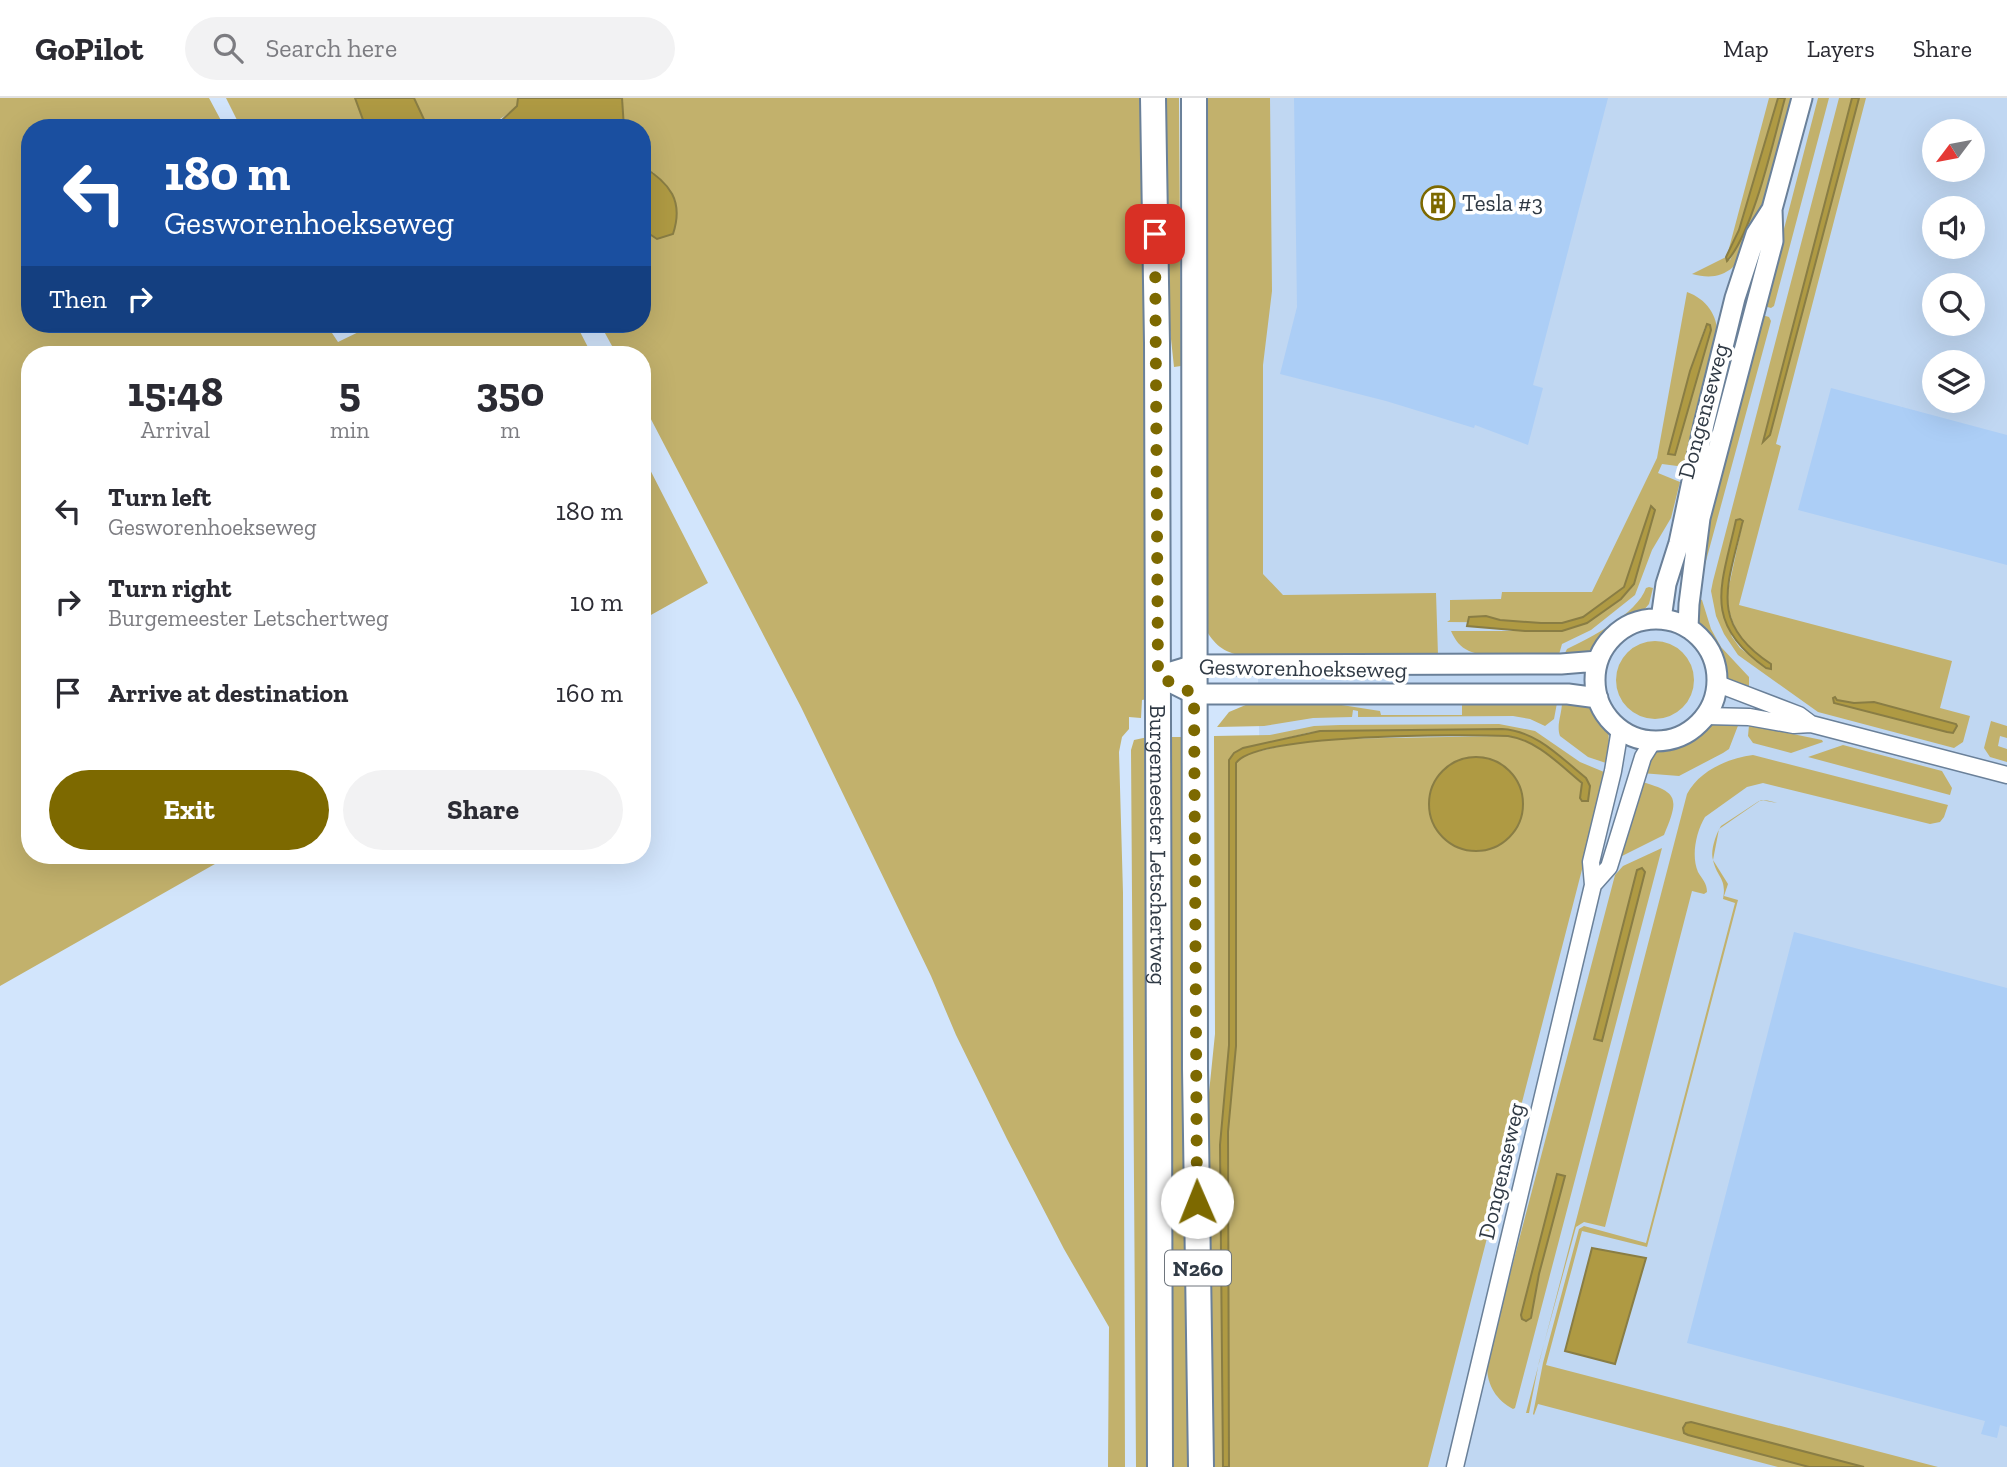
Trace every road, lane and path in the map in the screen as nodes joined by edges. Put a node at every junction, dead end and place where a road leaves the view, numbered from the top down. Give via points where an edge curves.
1 (1153, 98) edge
2 (1194, 98) edge
3 (1802, 98) edge
4 (1772, 209) junction
5 (1661, 619) junction
6 (1688, 628) junction
7 (1598, 661) junction
8 (1194, 665) junction
9 (1158, 676) junction
10 (1717, 684) junction
11 (1194, 694) junction
12 (1598, 698) junction
13 (1706, 716) junction
14 (1811, 724) junction
15 (1620, 729) junction
16 (1653, 741) junction
17 (2007, 775) edge
18 (1594, 886) junction
19 (1160, 1467) edge
20 (1201, 1467) edge
21 (1455, 1467) edge

1 - 9 main road, Burgemeester Letschertweg / N260
2 - 8 main road, Burgemeester Letschertweg / N260
3 - 4 street, Dongenseweg
4 - 5 street, Dongenseweg via 1756,234 1735,298
4 - 6 street, Dongenseweg via 1773,241 1700,518
5 - 6 street
5 - 7 street via 1637,622 1616,634
6 - 10 street via 1713,658
7 - 8 street, Gesworenhoekseweg
7 - 12 street
8 - 9 street, Gesworenhoekseweg
8 - 11 main road, Burgemeester Letschertweg / N260
9 - 11 street, Gesworenhoekseweg
9 - 19 main road, Burgemeester Letschertweg / N260
10 - 13 street
10 - 14 street
11 - 12 street, Gesworenhoekseweg via 1568,694
11 - 20 main road, Burgemeester Letschertweg / N260
12 - 15 street
13 - 14 street
13 - 16 street via 1677,738
14 - 17 street
15 - 16 street
15 - 18 street, Dongenseweg via 1591,862
16 - 18 street, Dongenseweg via 1643,757 1609,867
18 - 21 street, Dongenseweg

